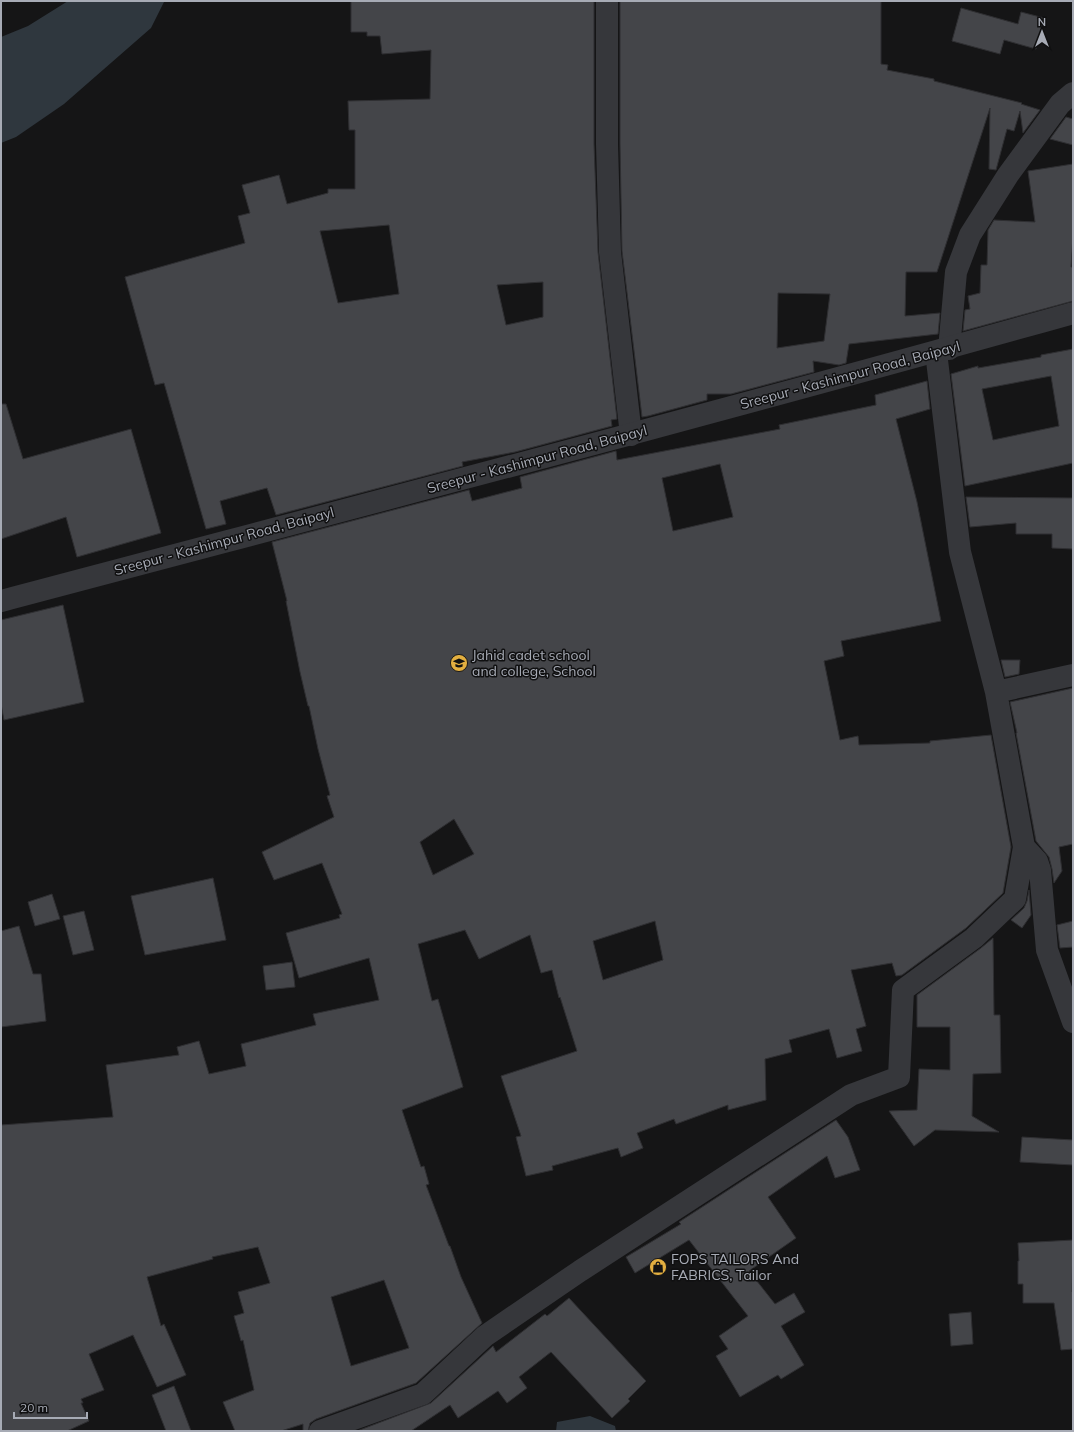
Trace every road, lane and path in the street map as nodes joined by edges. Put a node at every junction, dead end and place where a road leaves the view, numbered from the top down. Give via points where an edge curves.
1 (607, 1) edge
2 (1073, 93) edge
3 (1073, 313) edge
4 (942, 350) junction
5 (631, 435) junction
6 (1, 601) edge
7 (1073, 675) edge
8 (996, 692) junction
9 (1024, 847) junction
10 (1073, 1022) edge
11 (345, 1427) edge
12 (320, 1431) edge

1 - 5 street via 610,252
2 - 4 street via 1060,104 1012,169 970,235 956,272
3 - 4 street, Sreepur - Kashimpur Road, Baipayl
4 - 5 street, Sreepur - Kashimpur Road, Baipayl
4 - 8 street via 960,552
5 - 6 street, Sreepur - Kashimpur Road, Baipayl
7 - 8 street
8 - 9 street
9 - 10 street via 1037,861 1040,870 1047,950
9 - 11 street via 1016,899 974,938 903,990 900,1077 851,1095 580,1271 484,1336 423,1394
11 - 12 street

